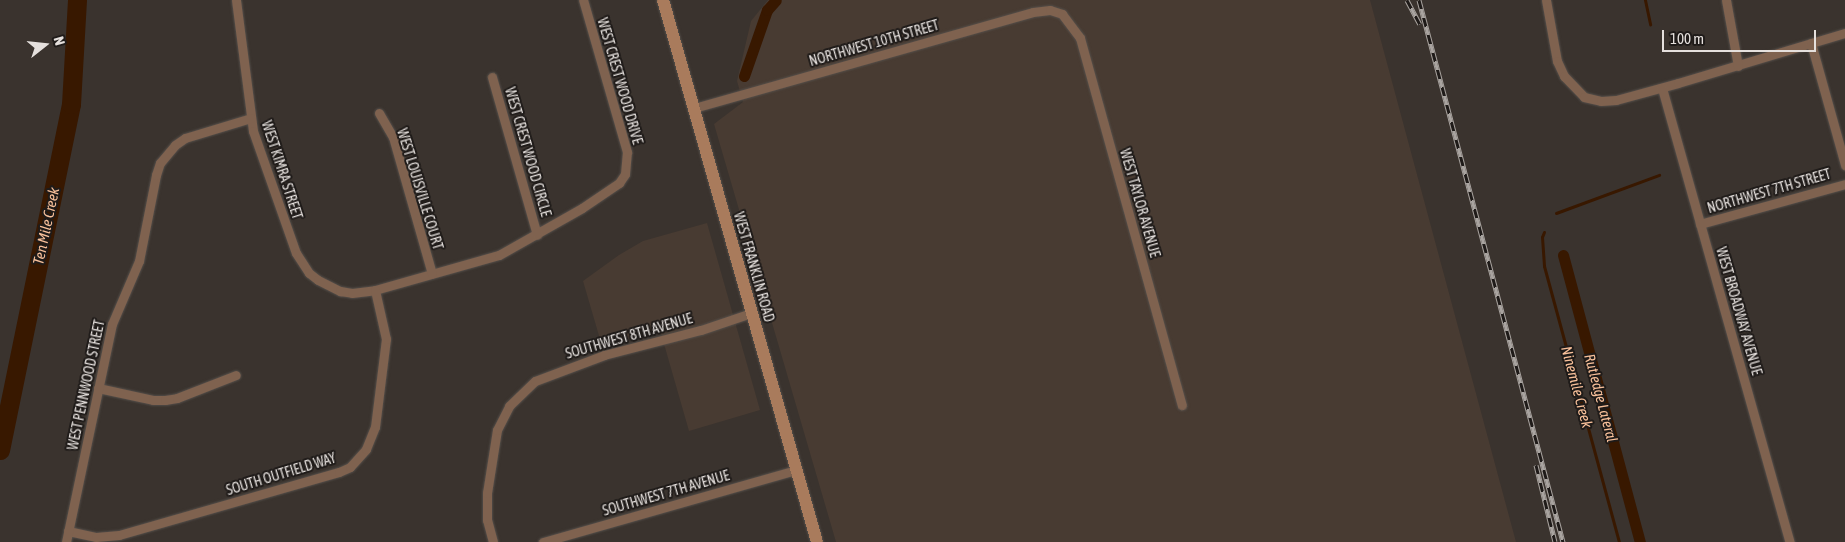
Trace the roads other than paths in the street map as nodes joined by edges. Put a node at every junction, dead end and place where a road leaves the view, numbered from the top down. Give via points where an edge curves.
1 (236, 0) edge
2 (583, 0) edge
3 (663, 0) edge
4 (1546, 0) edge
5 (1726, 0) edge
6 (1062, 14) joint
7 (1845, 33) edge
8 (1811, 44) junction
9 (1738, 66) junction
10 (492, 77) dead end
11 (1662, 88) junction
12 (694, 108) junction
13 (380, 113) dead end
14 (251, 118) junction
15 (1845, 165) edge
16 (1845, 184) edge
17 (1700, 224) junction
18 (537, 235) junction
19 (432, 274) junction
20 (375, 290) junction
21 (751, 313) junction
22 (236, 375) dead end
23 (98, 388) junction
24 (1182, 405) dead end
25 (796, 470) junction
26 (68, 532) junction
27 (66, 542) edge
28 (494, 542) edge
29 (543, 542) edge
30 (817, 542) edge
31 (1790, 542) edge

1 - 14 street, WEST KIMRA STREET
2 - 18 street, WEST CREST WOOD DRIVE via 627,152 625,174 619,183
3 - 12 main road, WEST FRANKLIN ROAD
4 - 11 street via 1557,61 1564,76 1584,97 1601,102
5 - 9 street
6 - 12 street, NORTHWEST 10TH STREET via 1050,10 1033,12
6 - 24 street, WEST TAYLOR AVENUE via 1080,38
7 - 8 street
8 - 9 street
8 - 15 street
9 - 11 street
10 - 18 street, WEST CREST WOOD CIRCLE
11 - 17 street, WEST BROADWAY AVENUE
12 - 21 main road, WEST FRANKLIN ROAD
13 - 19 street, WEST LOUISVILLE COURT via 392,137
14 - 20 street, WEST KIMRA STREET via 259,154 302,263 318,280 340,290 364,293
14 - 23 street, WEST PENNWOOD STREET via 185,138 160,163 142,250 112,324
16 - 17 street, NORTHWEST 7TH STREET
17 - 31 street, WEST BROADWAY AVENUE
18 - 19 street, WEST CREST WOOD DRIVE via 499,255
19 - 20 street, WEST KIMRA STREET
20 - 26 street, SOUTH OUTFIELD WAY via 386,339 375,426 366,449 350,466 339,472 119,535 96,537
21 - 25 main road, WEST FRANKLIN ROAD
21 - 28 street, SOUTHWEST 8TH AVENUE via 596,358 535,381 509,406 497,430 487,492 487,520
22 - 23 street via 165,400
23 - 26 street, WEST PENNWOOD STREET
25 - 29 street, SOUTHWEST 7TH AVENUE
25 - 30 main road, WEST FRANKLIN ROAD
26 - 27 street, WEST PENNWOOD STREET

